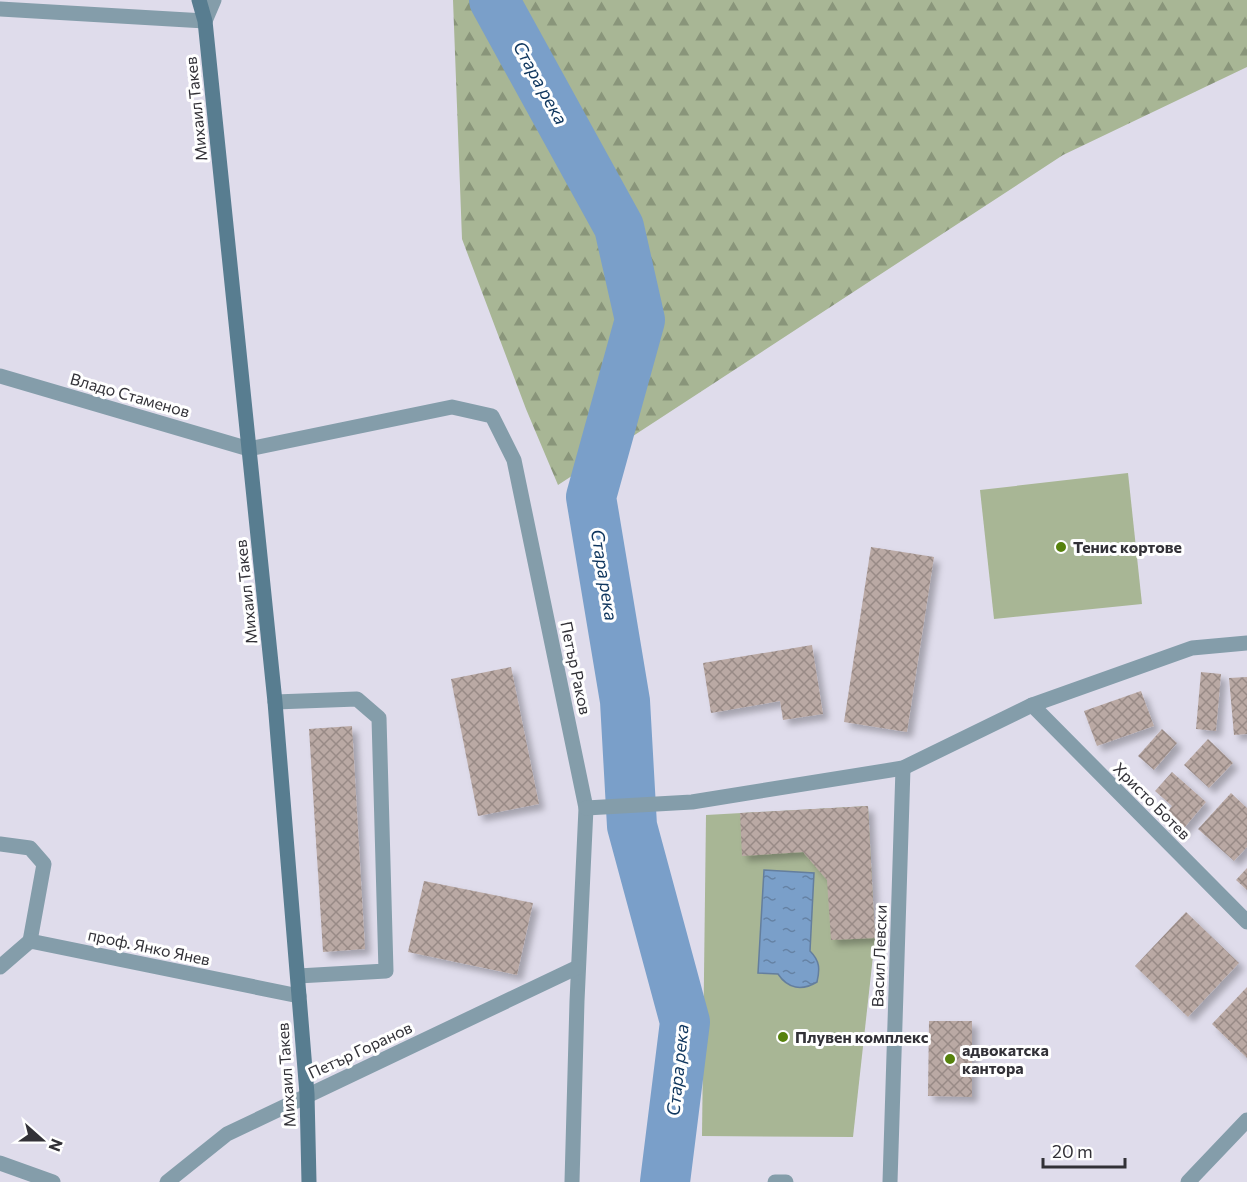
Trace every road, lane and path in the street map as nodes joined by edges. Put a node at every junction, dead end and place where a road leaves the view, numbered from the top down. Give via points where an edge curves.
1 (199, 0) edge
2 (214, 0) edge
3 (0, 9) edge
4 (205, 21) junction
5 (0, 376) edge
6 (249, 449) junction
7 (1247, 643) edge
8 (275, 702) junction
9 (1032, 705) junction
10 (903, 768) junction
11 (586, 808) junction
12 (0, 844) edge
13 (1247, 922) edge
14 (30, 941) junction
15 (0, 967) edge
16 (578, 967) junction
17 (297, 976) junction
18 (299, 996) junction
19 (307, 1094) junction
20 (1247, 1120) edge
21 (0, 1163) edge
22 (53, 1182) edge
23 (167, 1182) edge
24 (309, 1182) edge
25 (572, 1182) edge
26 (775, 1182) edge
27 (786, 1182) edge
28 (890, 1182) edge
29 (1188, 1182) edge

1 - 4 main road, Михаил Такев
2 - 4 street
3 - 4 street
4 - 6 main road, Михаил Такев
5 - 6 street, Владо Стаменов
6 - 8 main road, Михаил Такев
6 - 11 street, Петър Раков via 452,407 492,416 514,460
7 - 9 street via 1192,648
8 - 17 main road, Михаил Такев
8 - 17 street via 357,699 379,718 386,971
9 - 10 street
9 - 13 street, Христо Ботев
10 - 11 street via 692,802
10 - 28 street, Васил Левски
11 - 16 street, Петър Раков
12 - 14 street via 30,848 44,864
14 - 15 street
14 - 18 street, проф. Янко Янев
16 - 19 street, Петър Горанов
16 - 25 street, Петър Раков
17 - 18 main road, Михаил Такев
18 - 19 main road, Михаил Такев
19 - 23 street, Петър Горанов via 227,1134
19 - 24 main road, Михаил Такев
20 - 29 street
21 - 22 street
26 - 27 street

